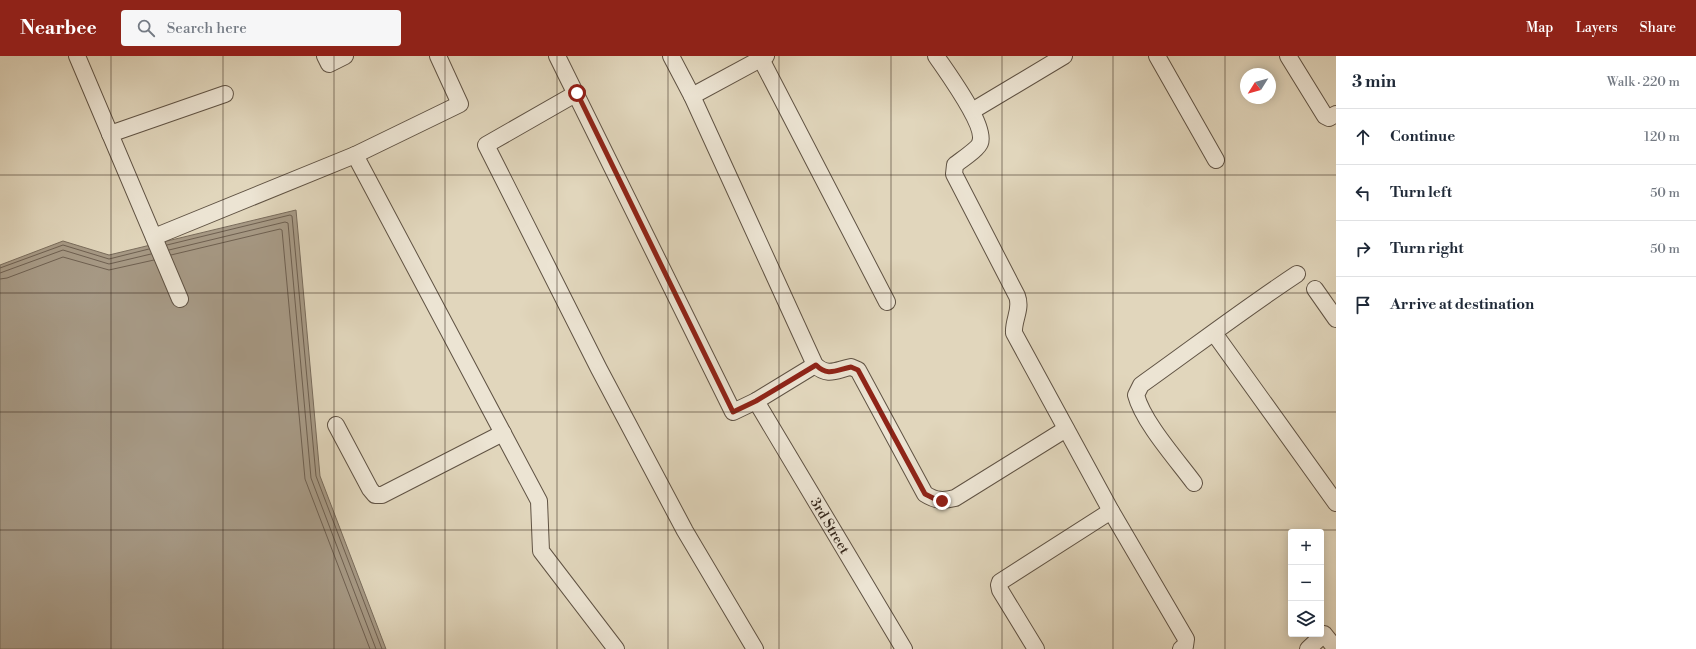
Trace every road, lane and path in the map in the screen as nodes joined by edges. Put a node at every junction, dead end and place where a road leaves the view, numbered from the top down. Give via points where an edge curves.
1 (77, 56) edge
2 (326, 56) edge
3 (345, 56) edge
4 (438, 56) edge
5 (557, 56) edge
6 (671, 56) edge
7 (936, 56) edge
8 (1064, 56) edge
9 (1157, 56) edge
10 (1288, 56) edge
11 (764, 57) edge
12 (577, 93) junction
13 (225, 94) dead end
14 (692, 96) junction
15 (972, 111) junction
16 (1336, 114) edge
17 (110, 134) junction
18 (355, 155) junction
19 (1216, 160) dead end
20 (154, 237) junction
21 (1297, 274) dead end
22 (1315, 289) dead end
23 (180, 299) dead end
24 (887, 302) dead end
25 (1336, 319) edge
26 (1214, 334) junction
27 (816, 365) junction
28 (756, 401) junction
29 (336, 426) dead end
30 (1066, 429) junction
31 (503, 433) junction
32 (1194, 483) dead end
33 (1336, 503) edge
34 (1111, 511) junction
35 (616, 649) edge
36 (755, 649) edge
37 (904, 649) edge
38 (1036, 649) edge
39 (1181, 649) edge
40 (1308, 649) edge
41 (1336, 649) edge

1 - 17 street
2 - 3 street via 329,64
4 - 18 street via 460,104
5 - 12 street
6 - 14 street
7 - 15 street
8 - 15 street
9 - 19 street
10 - 16 street via 1325,116 1329,118
11 - 14 street
11 - 24 street
12 - 28 street via 733,412
12 - 36 street via 486,145 599,369 674,510
13 - 17 street
14 - 27 street
15 - 30 street via 981,142 955,165 954,174 1017,296 1019,307 1014,333
17 - 20 street
18 - 20 street
18 - 31 street
20 - 23 street
21 - 26 street
22 - 25 street
26 - 32 street via 1141,385 1136,395 1146,418
26 - 33 street
27 - 28 street
27 - 30 street via 822,371 832,372 851,367 858,370 925,494 937,500 954,498
28 - 37 street, 3rd Street
29 - 31 street via 375,495 382,495
30 - 34 street
31 - 35 street via 539,501 541,552
34 - 38 street via 1000,582 1000,590
34 - 39 street via 1186,639 1186,644
40 - 41 street via 1324,634

